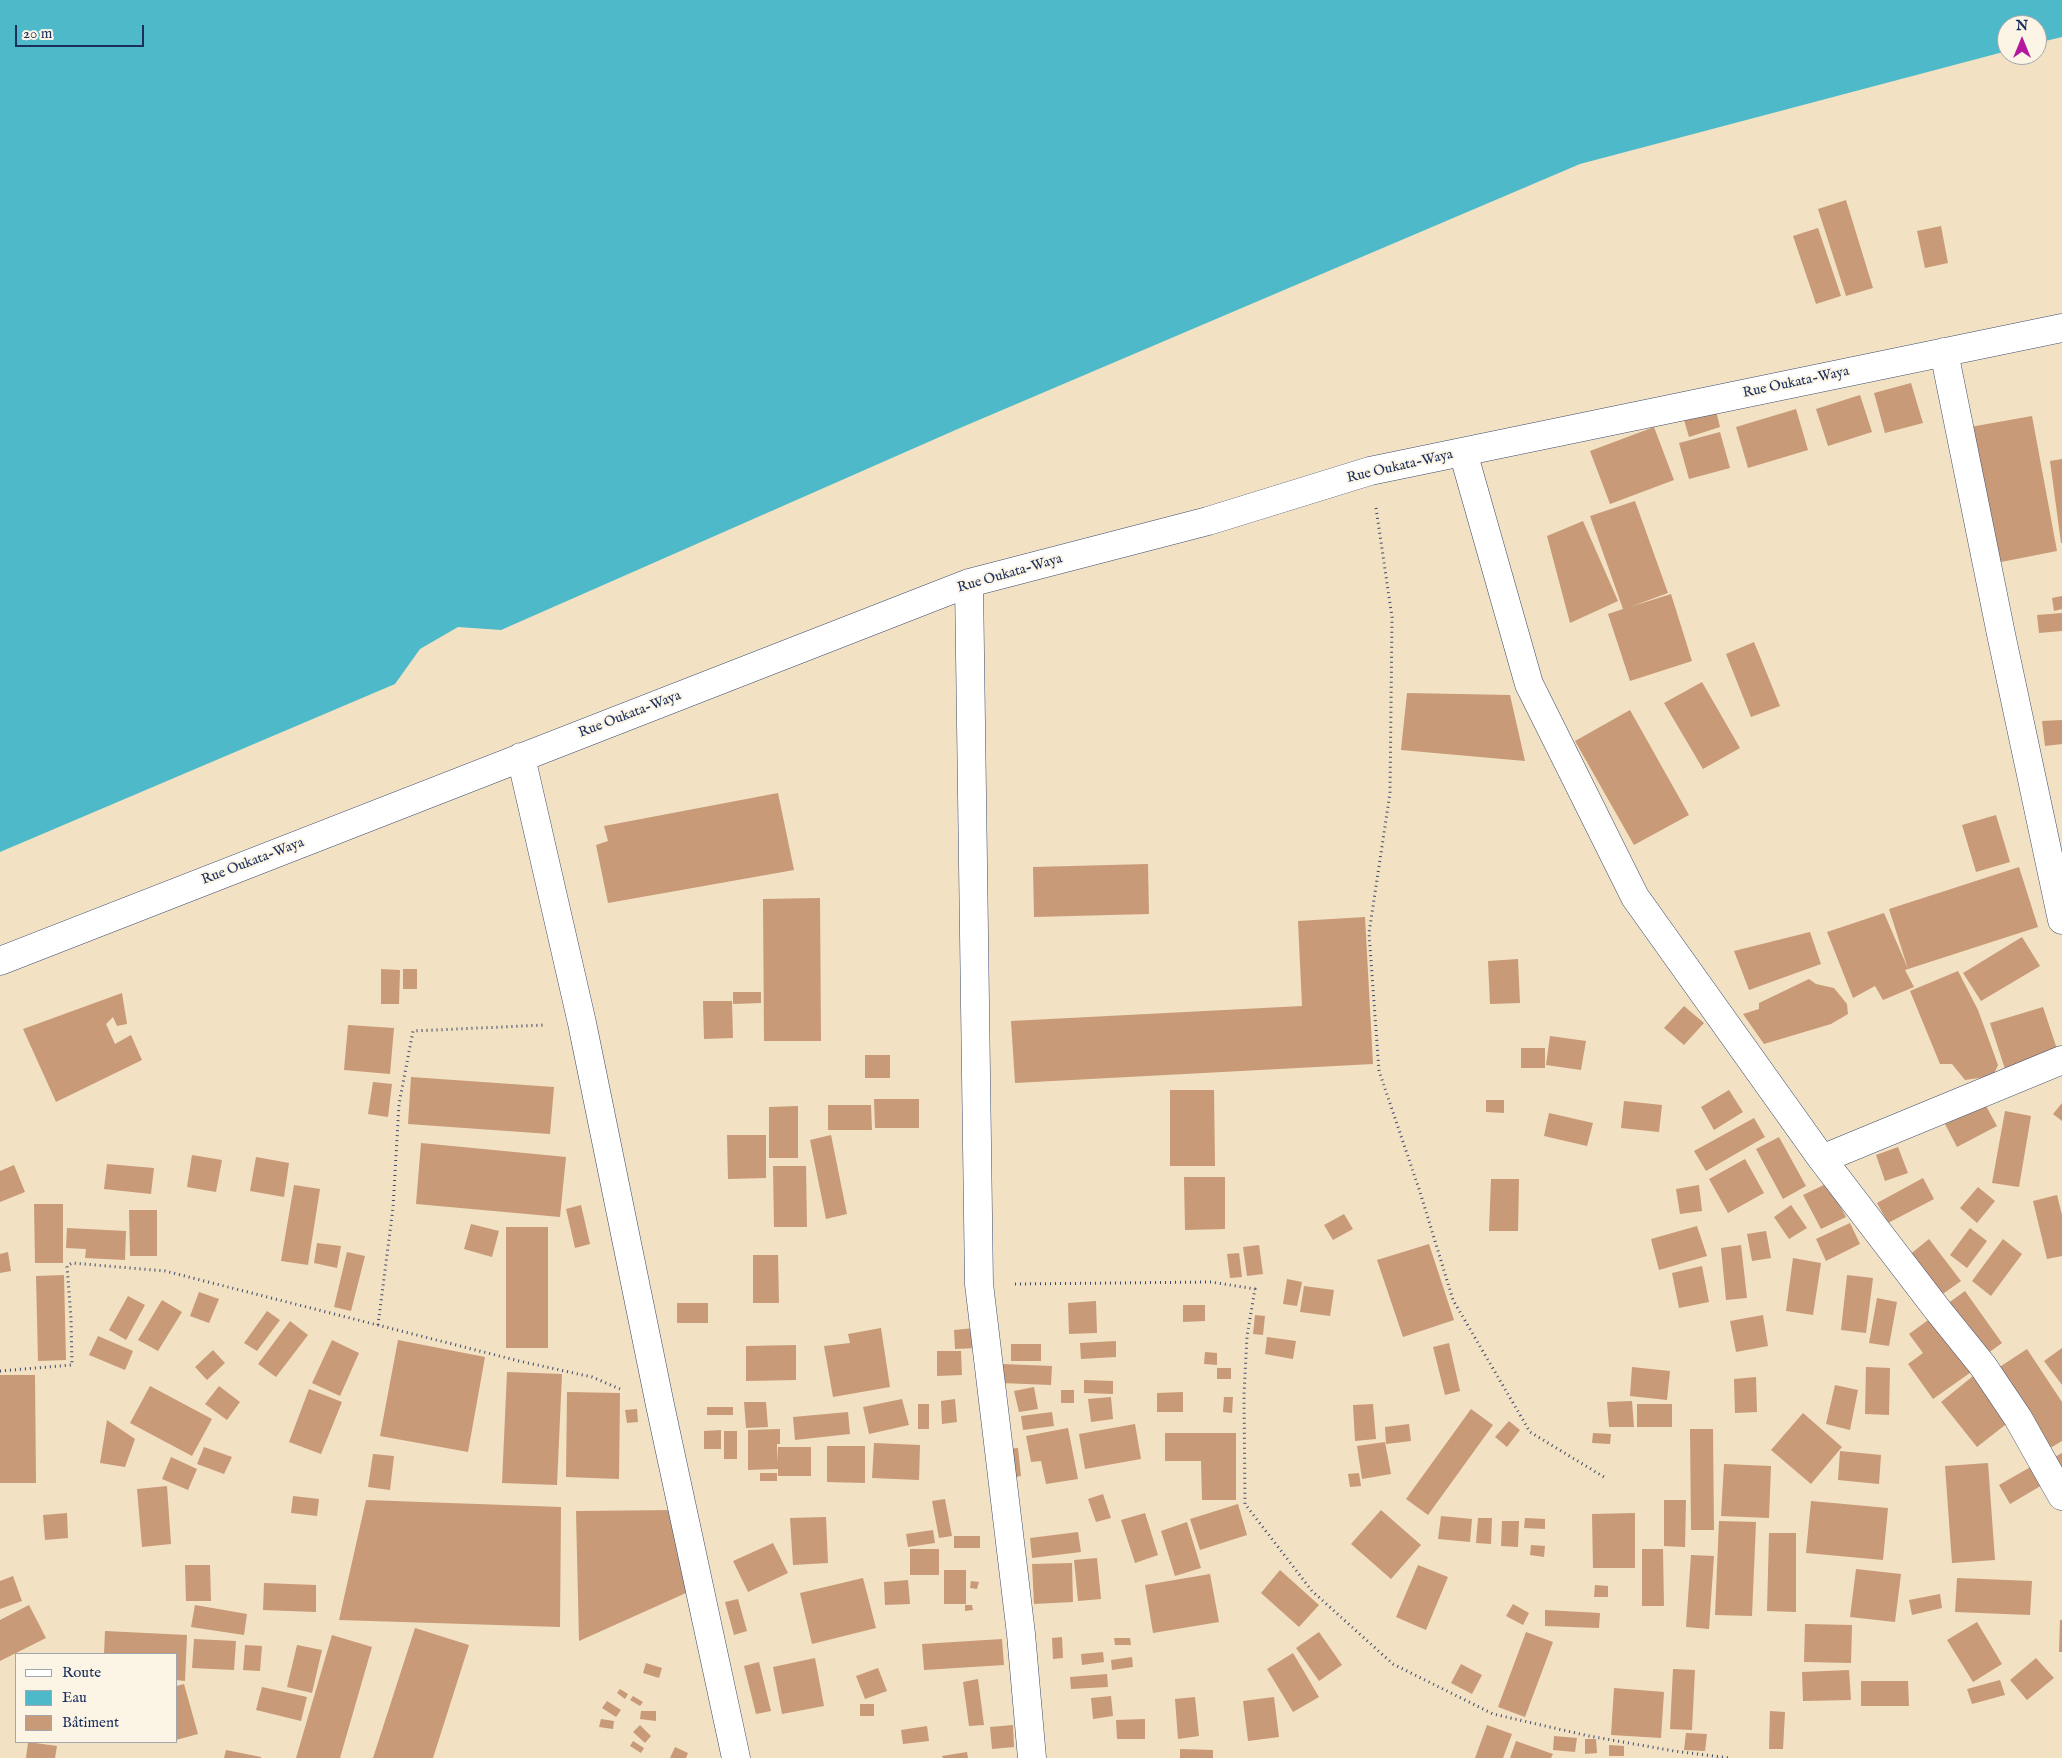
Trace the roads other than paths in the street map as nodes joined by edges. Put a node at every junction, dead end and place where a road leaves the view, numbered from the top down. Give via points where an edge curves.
1 (2062, 328) edge
2 (1944, 352) junction
3 (1463, 452) junction
4 (969, 583) junction
5 (521, 757) junction
6 (2062, 920) edge
7 (0, 961) edge
8 (2062, 1060) edge
9 (1822, 1160) junction
10 (2062, 1496) edge
11 (736, 1758) edge
12 (1032, 1758) edge

1 - 2 street, Rue Oukata-Waya
2 - 3 street, Rue Oukata-Waya
2 - 6 street
3 - 4 street, Rue Oukata-Waya via 1370,471 1208,521
3 - 9 street via 1529,684 1634,897
4 - 5 street, Rue Oukata-Waya
4 - 12 street via 979,1284 1022,1634
5 - 7 street, Rue Oukata-Waya
5 - 11 street via 582,1023
8 - 9 street
9 - 10 street via 1983,1366 2018,1418

